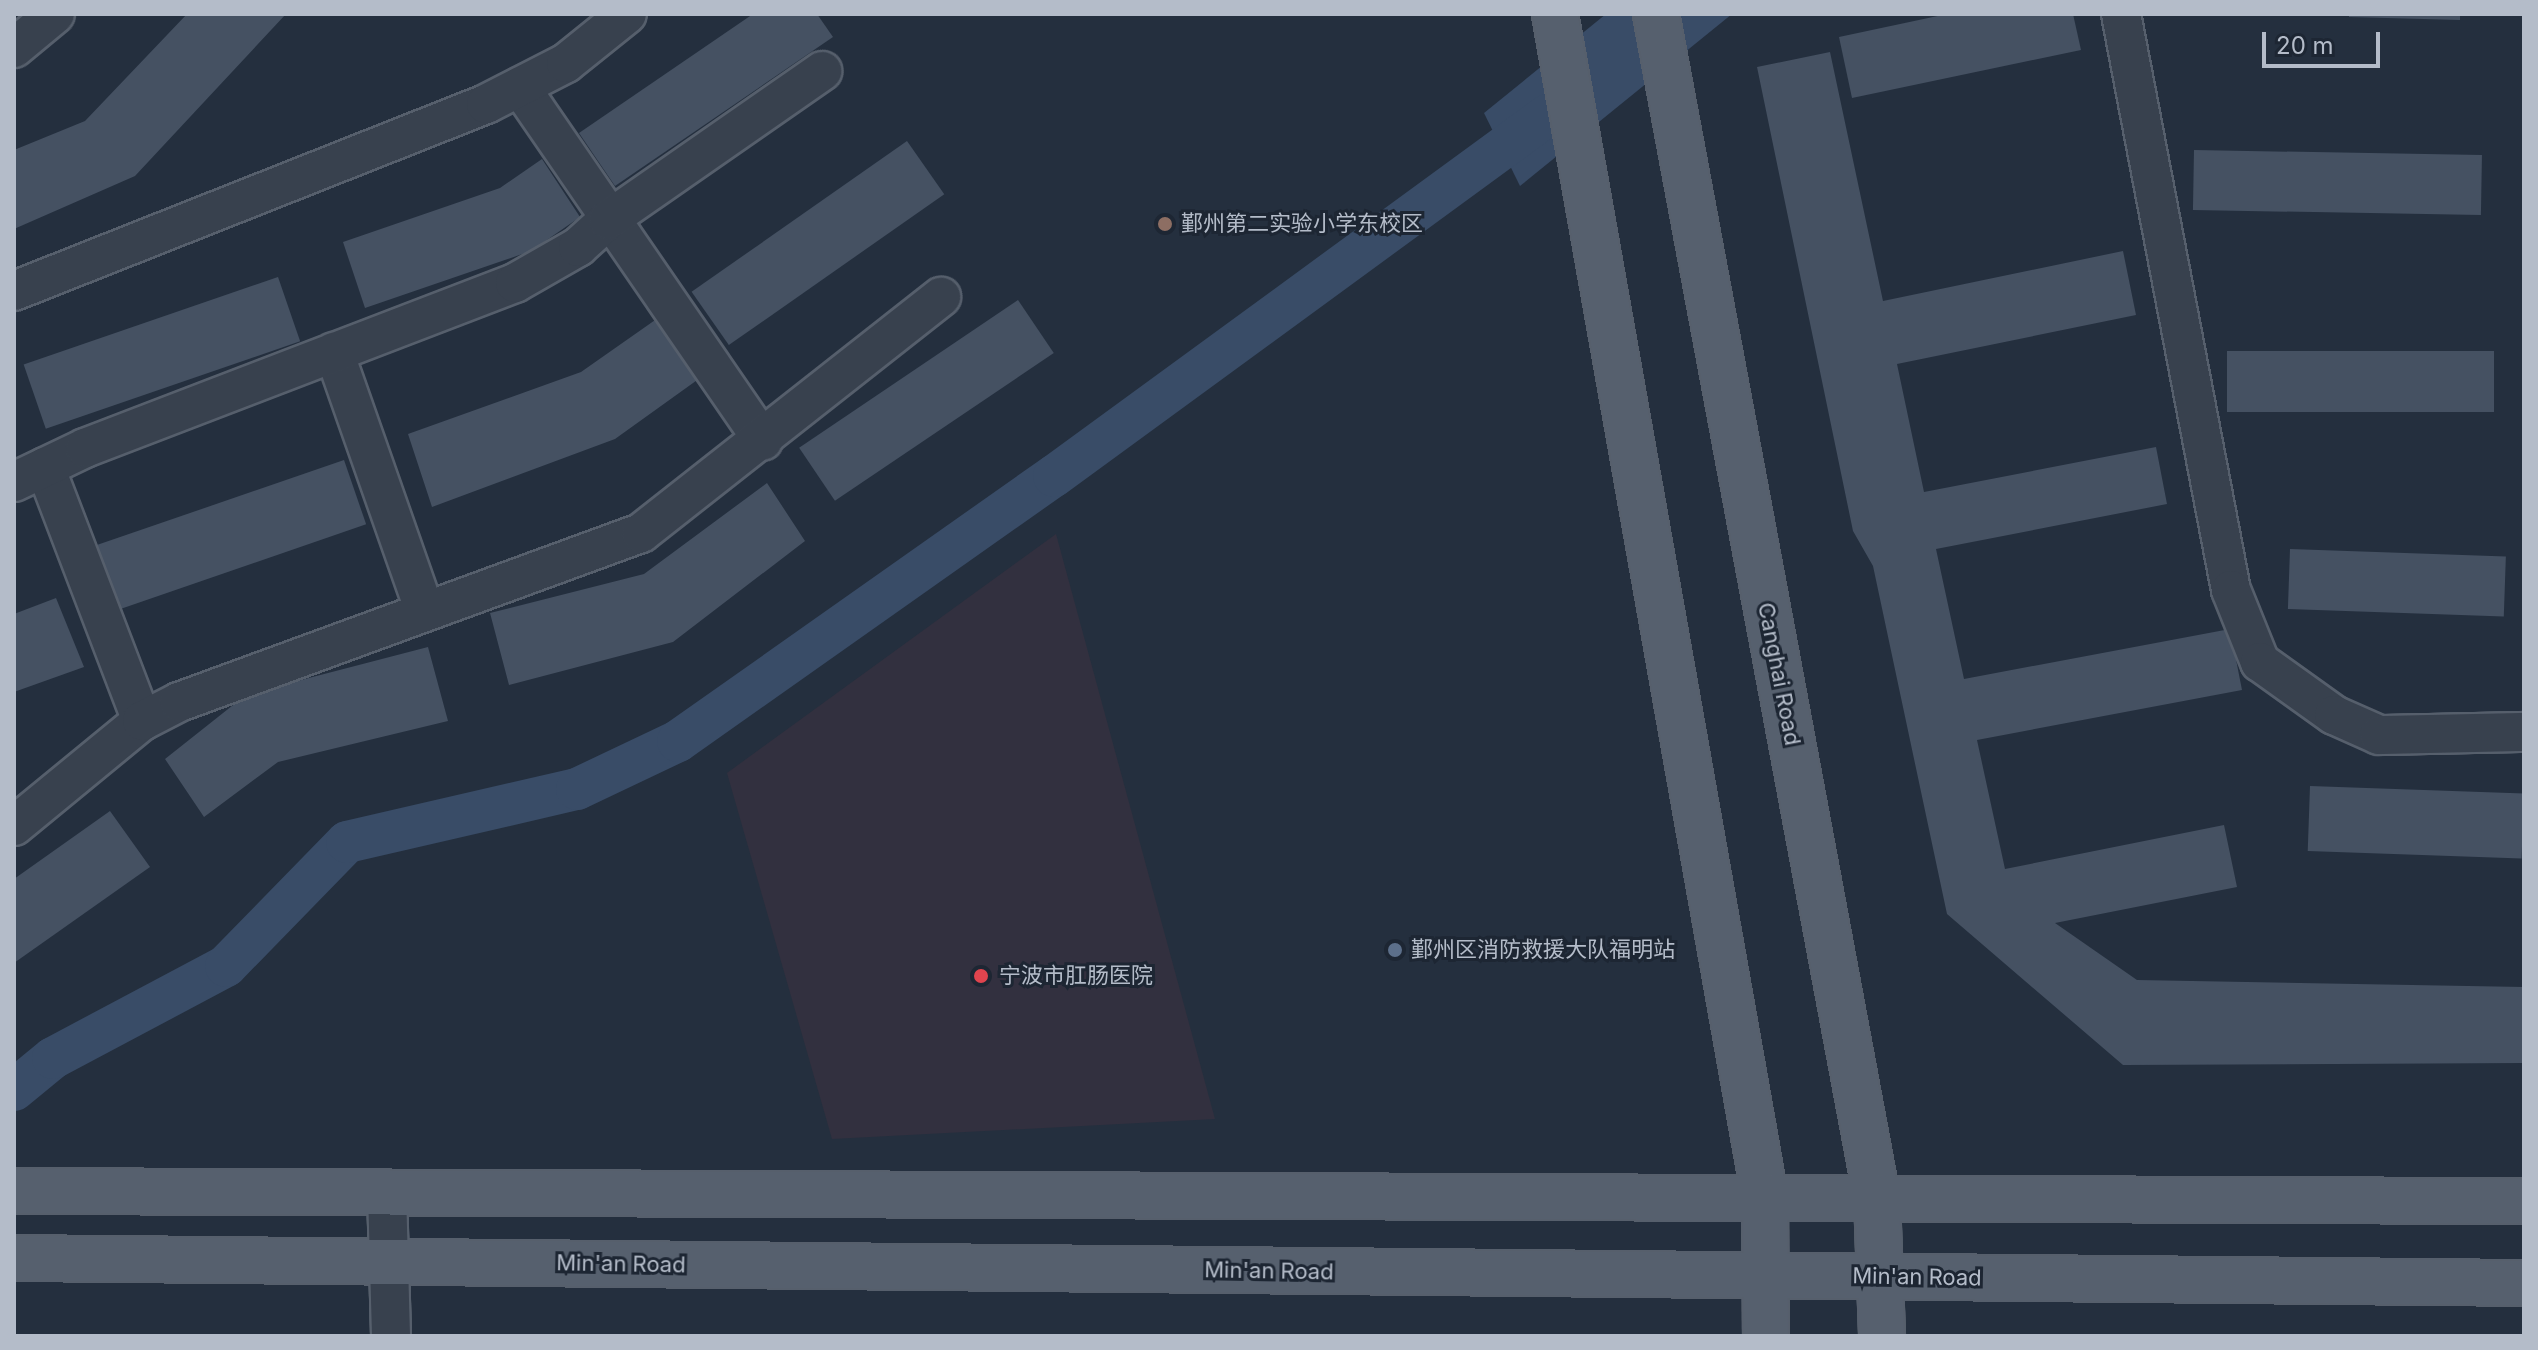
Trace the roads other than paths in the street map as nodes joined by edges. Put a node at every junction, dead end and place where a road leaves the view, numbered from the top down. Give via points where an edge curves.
1 (55, 14) edge
2 (627, 14) edge
3 (1555, 14) edge
4 (1656, 14) edge
5 (2121, 14) edge
6 (14, 48) edge
7 (822, 71) dead end
8 (520, 87) junction
9 (608, 220) junction
10 (14, 291) edge
11 (941, 297) dead end
12 (334, 352) junction
13 (763, 441) junction
14 (30, 474) edge
15 (425, 612) junction
16 (142, 721) junction
17 (2524, 732) edge
18 (14, 826) edge
19 (14, 1191) edge
20 (387, 1192) junction
21 (1765, 1198) junction
22 (1877, 1198) junction
23 (2524, 1201) edge
24 (14, 1258) edge
25 (386, 1262) junction
26 (1765, 1276) junction
27 (1883, 1277) junction
28 (2524, 1283) edge
29 (391, 1336) edge
30 (1766, 1336) edge
31 (1882, 1336) edge

1 - 6 street
2 - 8 street via 566,63
3 - 21 main road
4 - 22 main road, Canghai Road
5 - 17 street via 2231,590 2260,662 2334,715 2379,735
7 - 9 street
8 - 9 street
8 - 10 street
9 - 12 street via 578,247 515,283
9 - 13 street
11 - 13 street
12 - 14 street
12 - 15 street
13 - 15 street via 641,533
14 - 16 street
15 - 16 street
16 - 18 street
19 - 20 main road
20 - 21 main road
20 - 25 street
21 - 22 main road
21 - 26 main road
22 - 23 main road
22 - 27 main road, Canghai Road
24 - 25 main road, Min'an Road
25 - 26 main road, Min'an Road
25 - 29 street
26 - 27 main road, Min'an Road
26 - 30 main road
27 - 28 main road, Min'an Road
27 - 31 main road, Canghai Road

